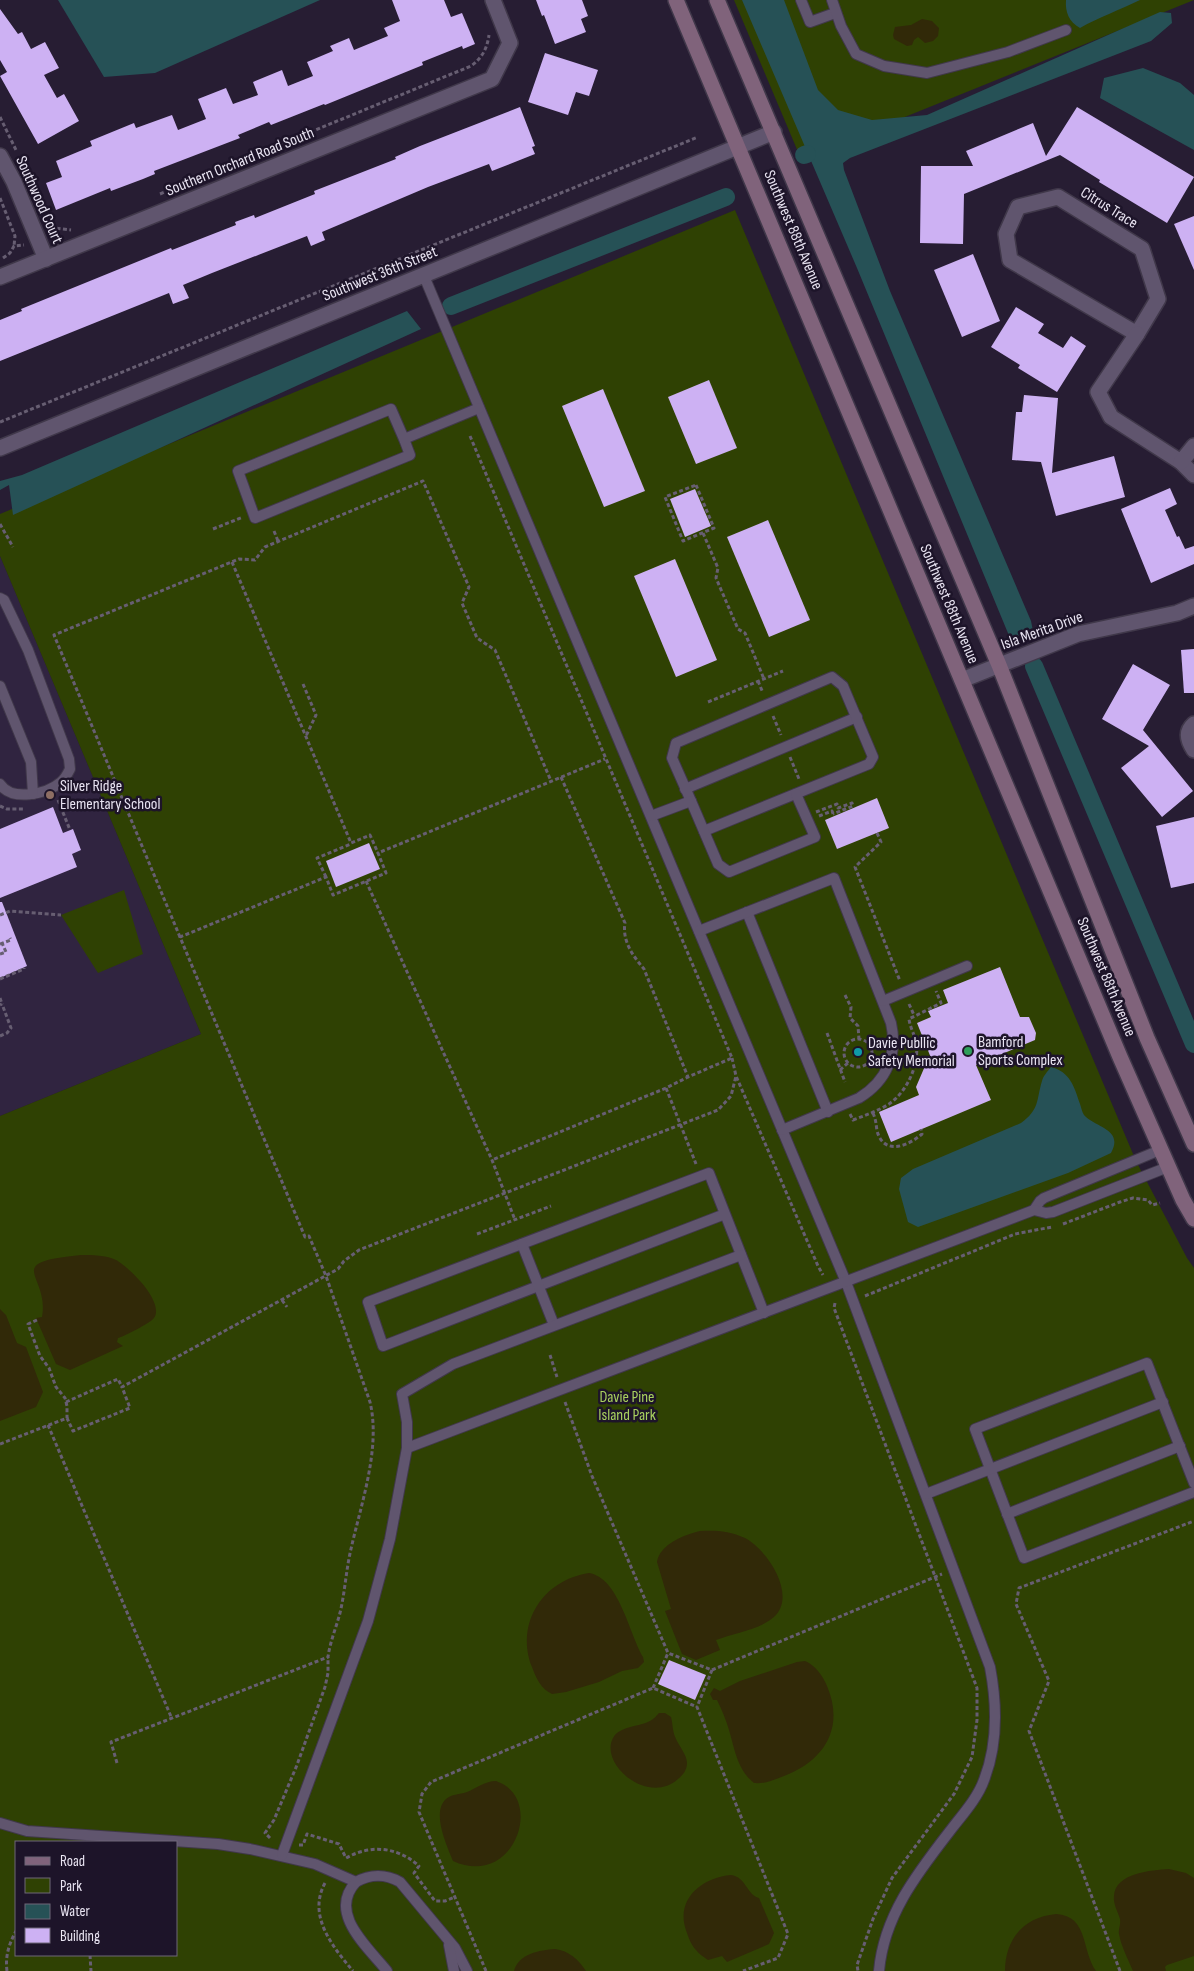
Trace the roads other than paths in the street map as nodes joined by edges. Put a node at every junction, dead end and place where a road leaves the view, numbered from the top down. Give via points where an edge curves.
1 (493, 0) edge
2 (676, 0) edge
3 (717, 0) edge
4 (801, 0) edge
5 (832, 0) edge
6 (835, 13) junction
7 (1066, 30) dead end
8 (774, 132) junction
9 (739, 146) junction
10 (0, 156) edge
11 (46, 259) junction
12 (0, 276) edge
13 (424, 276) junction
14 (1138, 334) junction
15 (479, 408) junction
16 (404, 439) junction
17 (1194, 446) edge
18 (0, 448) edge
19 (1181, 462) junction
20 (1194, 475) edge
21 (0, 598) edge
22 (1194, 606) edge
23 (999, 665) junction
24 (962, 680) junction
25 (0, 686) edge
26 (857, 717) junction
27 (1194, 724) edge
28 (1194, 750) edge
29 (0, 784) edge
30 (685, 789) junction
31 (34, 794) junction
32 (796, 794) junction
33 (690, 801) junction
34 (651, 816) junction
35 (704, 832) junction
36 (747, 912) junction
37 (699, 931) junction
38 (967, 966) dead end
39 (883, 1001) junction
40 (828, 1112) junction
41 (782, 1130) junction
42 (1194, 1144) edge
43 (1160, 1150) junction
44 (1168, 1167) junction
45 (1034, 1210) junction
46 (725, 1214) junction
47 (1194, 1219) edge
48 (522, 1244) junction
49 (741, 1255) junction
50 (846, 1282) junction
51 (538, 1286) junction
52 (764, 1313) junction
53 (554, 1325) junction
54 (1163, 1402) junction
55 (1180, 1446) junction
56 (408, 1448) junction
57 (990, 1470) junction
58 (1194, 1483) edge
59 (1194, 1492) edge
60 (926, 1494) junction
61 (1007, 1514) junction
62 (0, 1824) edge
63 (170, 1841) edge
64 (178, 1842) edge
65 (282, 1856) junction
66 (356, 1882) junction
67 (445, 1938) junction
68 (387, 1971) edge
69 (454, 1971) edge
70 (467, 1971) edge
71 (879, 1971) edge

1 - 11 street, Southern Orchard Road South via 510,43 492,79
2 - 9 main road, Southwest 88th Avenue
3 - 8 main road, Southwest 88th Avenue
4 - 6 lane via 810,22
5 - 6 lane
6 - 7 lane via 856,54 884,66 927,73 1008,52
8 - 9 street, Southwest 36th Street
8 - 23 main road, Southwest 88th Avenue
9 - 13 street, Southwest 36th Street
9 - 24 main road, Southwest 88th Avenue
10 - 11 street, Southwood Court
11 - 12 street, Southern Orchard Road South
13 - 15 lane
13 - 18 street, Southwest 36th Street
14 - 14 street, Citrus Trace via 1158,299 1142,249 1058,197 1018,207 1006,234 1010,260
14 - 19 street, Citrus Trace via 1098,392 1110,417
15 - 16 lane
15 - 34 lane
16 - 16 lane via 391,409 238,471 255,518 410,455
17 - 19 street
19 - 20 street, Citrus Trace
21 - 31 lane via 4,600 28,650 69,759 70,769 62,782
22 - 23 street, Isla Merita Drive via 1177,613 1078,634
23 - 24 street, Isla Merita Drive
23 - 42 main road, Southwest 88th Avenue via 1147,1038
24 - 43 main road, Southwest 88th Avenue
25 - 31 lane via 31,762
26 - 30 lane
26 - 30 lane via 843,686 832,677 676,743 672,758
26 - 32 lane via 873,757 869,764
27 - 28 street via 1188,736
29 - 31 lane via 11,794
30 - 33 lane
32 - 35 lane
32 - 35 lane via 814,837 729,872 718,864
33 - 34 lane
33 - 35 lane
34 - 37 lane
36 - 37 lane
36 - 39 lane via 834,878
36 - 40 lane
37 - 41 lane
38 - 39 lane
39 - 40 lane via 894,1033 890,1065 868,1092
40 - 41 lane
41 - 50 lane
43 - 44 main road, Southwest 88th Avenue
43 - 45 lane via 1044,1198
44 - 45 lane via 1053,1212
44 - 47 main road, Southwest 88th Avenue
45 - 50 lane
46 - 48 lane via 709,1173
46 - 49 lane
46 - 51 lane
48 - 51 lane
48 - 51 lane via 368,1302 383,1346
49 - 52 lane
49 - 53 lane
50 - 52 lane
50 - 60 lane
51 - 53 lane
52 - 56 lane
53 - 56 lane via 453,1364 402,1394
54 - 55 lane
54 - 57 lane
54 - 57 lane via 1148,1363 975,1429
55 - 58 lane
55 - 61 lane
56 - 65 lane via 390,1538 368,1621
57 - 60 lane
57 - 61 lane
59 - 61 lane via 1024,1558
60 - 71 lane via 990,1667 996,1695 995,1724 991,1760 984,1782 913,1879 894,1914 881,1950
62 - 63 lane via 26,1832
64 - 65 lane via 218,1844
65 - 66 lane via 315,1864
66 - 67 lane via 377,1875 394,1878
66 - 68 lane via 346,1898 346,1915 356,1933
67 - 69 lane
67 - 70 lane via 455,1948

